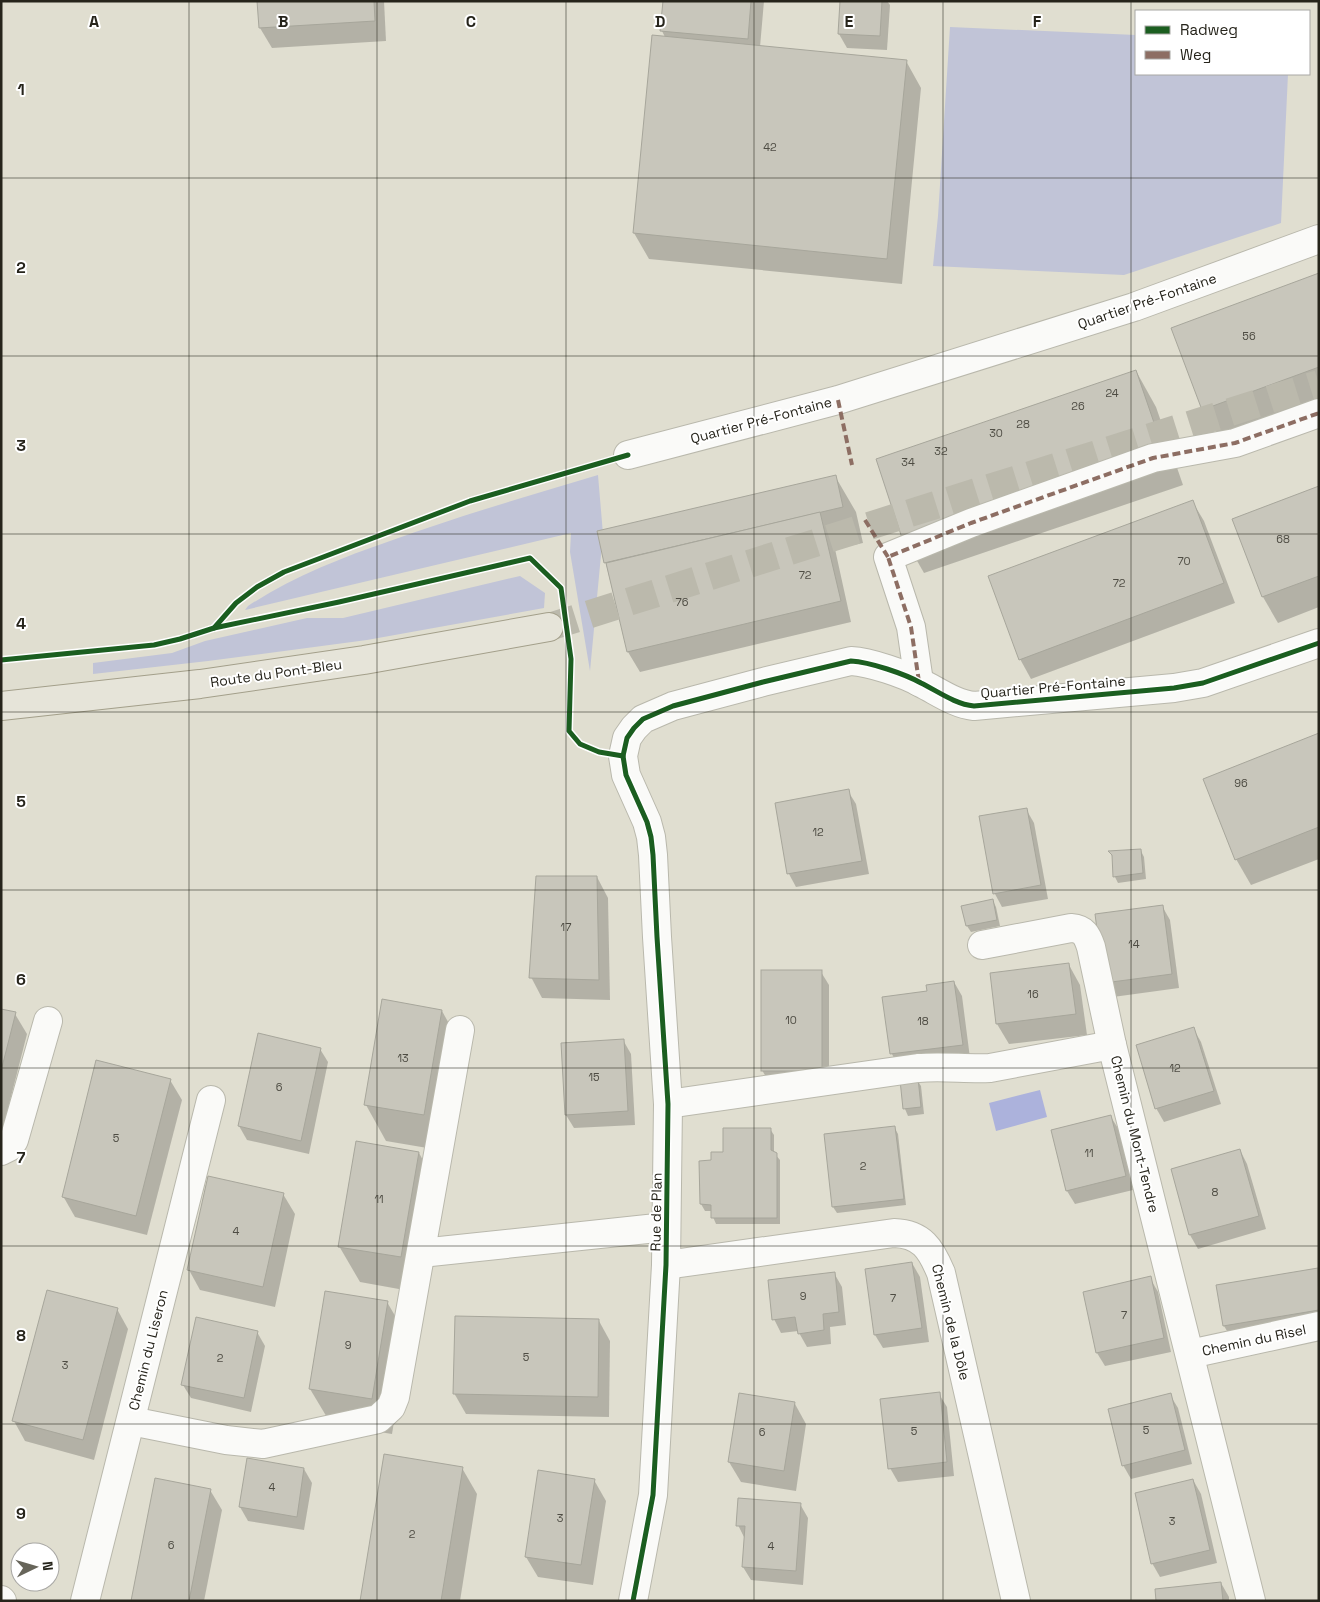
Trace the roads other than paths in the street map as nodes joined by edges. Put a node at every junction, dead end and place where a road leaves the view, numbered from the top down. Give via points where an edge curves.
1 (1319, 239) edge
2 (1319, 413) edge
3 (628, 455) dead end
4 (549, 627) tunnel mouth
5 (1319, 643) edge
6 (919, 682) junction
7 (1, 706) edge
8 (647, 822) joint
9 (982, 946) dead end
10 (48, 1022) dead end
11 (460, 1030) dead end
12 (1112, 1045) junction
13 (211, 1100) dead end
14 (668, 1104) junction
15 (1, 1150) edge
16 (666, 1227) junction
17 (421, 1254) junction
18 (666, 1265) junction
19 (1319, 1326) edge
20 (1190, 1354) junction
21 (130, 1421) junction
22 (85, 1601) edge
23 (633, 1601) edge
24 (1016, 1601) edge
25 (1251, 1601) edge

1 - 3 street, Quartier Pré-Fontaine via 1134,307 838,400
2 - 6 street via 1235,443 1153,458 971,523 888,558 911,627
4 - 7 main road, Route du Pont-Bleu via 364,660
5 - 6 street, Quartier Pré-Fontaine via 1202,683 1174,688 974,706 964,705
6 - 8 street, Quartier Pré-Fontaine via 852,661 674,706 644,719 627,738 622,756 626,775
8 - 14 street, Rue de Plan via 661,880 657,937
9 - 12 street via 1071,928 1084,932 1091,947
10 - 15 street via 14,1140
11 - 17 street
12 - 14 street, Chemin du Mont-Tendre via 990,1068 918,1068
12 - 20 street, Chemin du Mont-Tendre
13 - 21 street, Chemin du Liseron
14 - 16 street, Rue de Plan
16 - 17 street
16 - 18 street, Rue de Plan
17 - 21 street via 395,1397 391,1407 378,1419 263,1444
18 - 23 street, Rue de Plan via 653,1495
18 - 24 street, Chemin de la Dôle via 894,1233 903,1233 921,1241 930,1250 941,1273
19 - 20 street, Chemin du Risel
20 - 25 street, Chemin du Mont-Tendre
21 - 22 street, Chemin du Liseron

